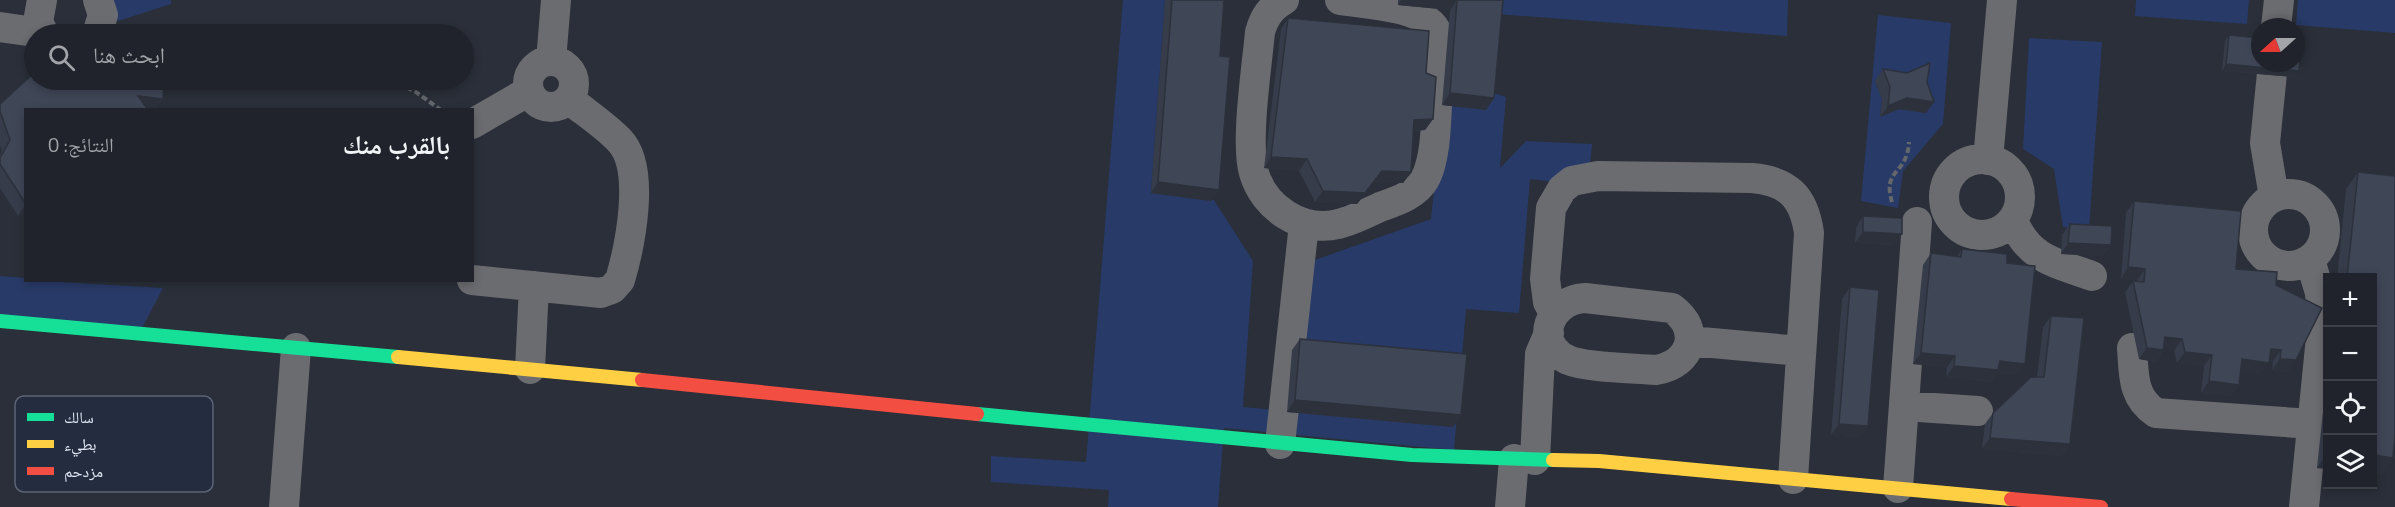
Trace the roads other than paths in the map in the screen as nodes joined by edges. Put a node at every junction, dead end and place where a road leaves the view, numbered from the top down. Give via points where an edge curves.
1 (42, 0) edge
2 (98, 0) edge
3 (556, 0) edge
4 (1284, 0) edge
5 (1340, 0) edge
6 (2002, 0) edge
7 (2279, 0) edge
8 (2277, 18) edge
9 (41, 24) edge
10 (100, 24) edge
11 (0, 27) edge
12 (24, 31) edge
13 (551, 61) junction
14 (2272, 72) edge
15 (529, 91) junction
16 (570, 100) junction
17 (474, 123) edge
18 (1988, 160) junction
19 (2274, 197) junction
20 (2013, 220) junction
21 (1917, 222) road end
22 (1304, 224) junction
23 (2310, 260) junction
24 (2092, 276) dead end
25 (474, 280) edge
26 (534, 286) junction
27 (0, 321) edge
28 (1551, 323) junction
29 (1690, 341) junction
30 (296, 348) junction
31 (2132, 348) dead end
32 (1800, 351) junction
33 (530, 369) junction
34 (1904, 406) junction
35 (1978, 411) dead end
36 (2312, 424) junction
37 (1280, 444) junction
38 (1525, 459) junction
39 (1794, 479) junction
40 (1898, 488) junction
41 (284, 507) edge
42 (1510, 507) edge
43 (2102, 507) edge
44 (2304, 507) edge

1 - 9 street via 38,10
2 - 10 street via 103,15
3 - 13 street
4 - 22 street via 1275,4 1265,17 1260,32 1251,147 1253,172 1263,195 1281,213
5 - 22 street via 1422,16 1435,28 1441,45 1431,162 1424,180 1405,197 1338,224
6 - 18 street
7 - 8 street
11 - 12 street
13 - 15 street via 543,62 530,74
13 - 16 street via 562,63 575,80
14 - 19 street via 2265,143
15 - 16 street via 542,106 552,108
15 - 17 street
16 - 26 street via 620,141 633,163 635,188 624,269 612,289 601,293
18 - 20 street via 2006,167 2015,178 2019,190
18 - 20 street via 1960,165 1951,175 1944,202 1949,215 1957,225 1978,235 1992,234
19 - 23 street via 2303,197 2323,219 2325,234 2320,249
19 - 23 street via 2260,208 2254,224 2254,241 2263,255 2277,265 2294,266
20 - 24 street via 2019,235 2037,253
21 - 34 street
22 - 37 street
23 - 36 street via 2320,293 2322,327
25 - 26 street
26 - 33 street
27 - 30 street
28 - 29 street via 1562,304 1573,298 1659,304 1682,315
28 - 29 street via 1552,344 1568,360 1656,370 1679,362
28 - 32 street via 1545,279 1551,208 1572,180 1598,176 1770,180 1786,187 1798,200 1809,232
28 - 38 street via 1540,354
29 - 32 street
30 - 33 street
30 - 41 street
31 - 36 street via 2137,394 2156,413
32 - 39 street
33 - 37 street
34 - 35 street
34 - 40 street
36 - 44 street
37 - 38 street
38 - 39 street via 1599,461
38 - 42 street
39 - 40 street
40 - 43 street

